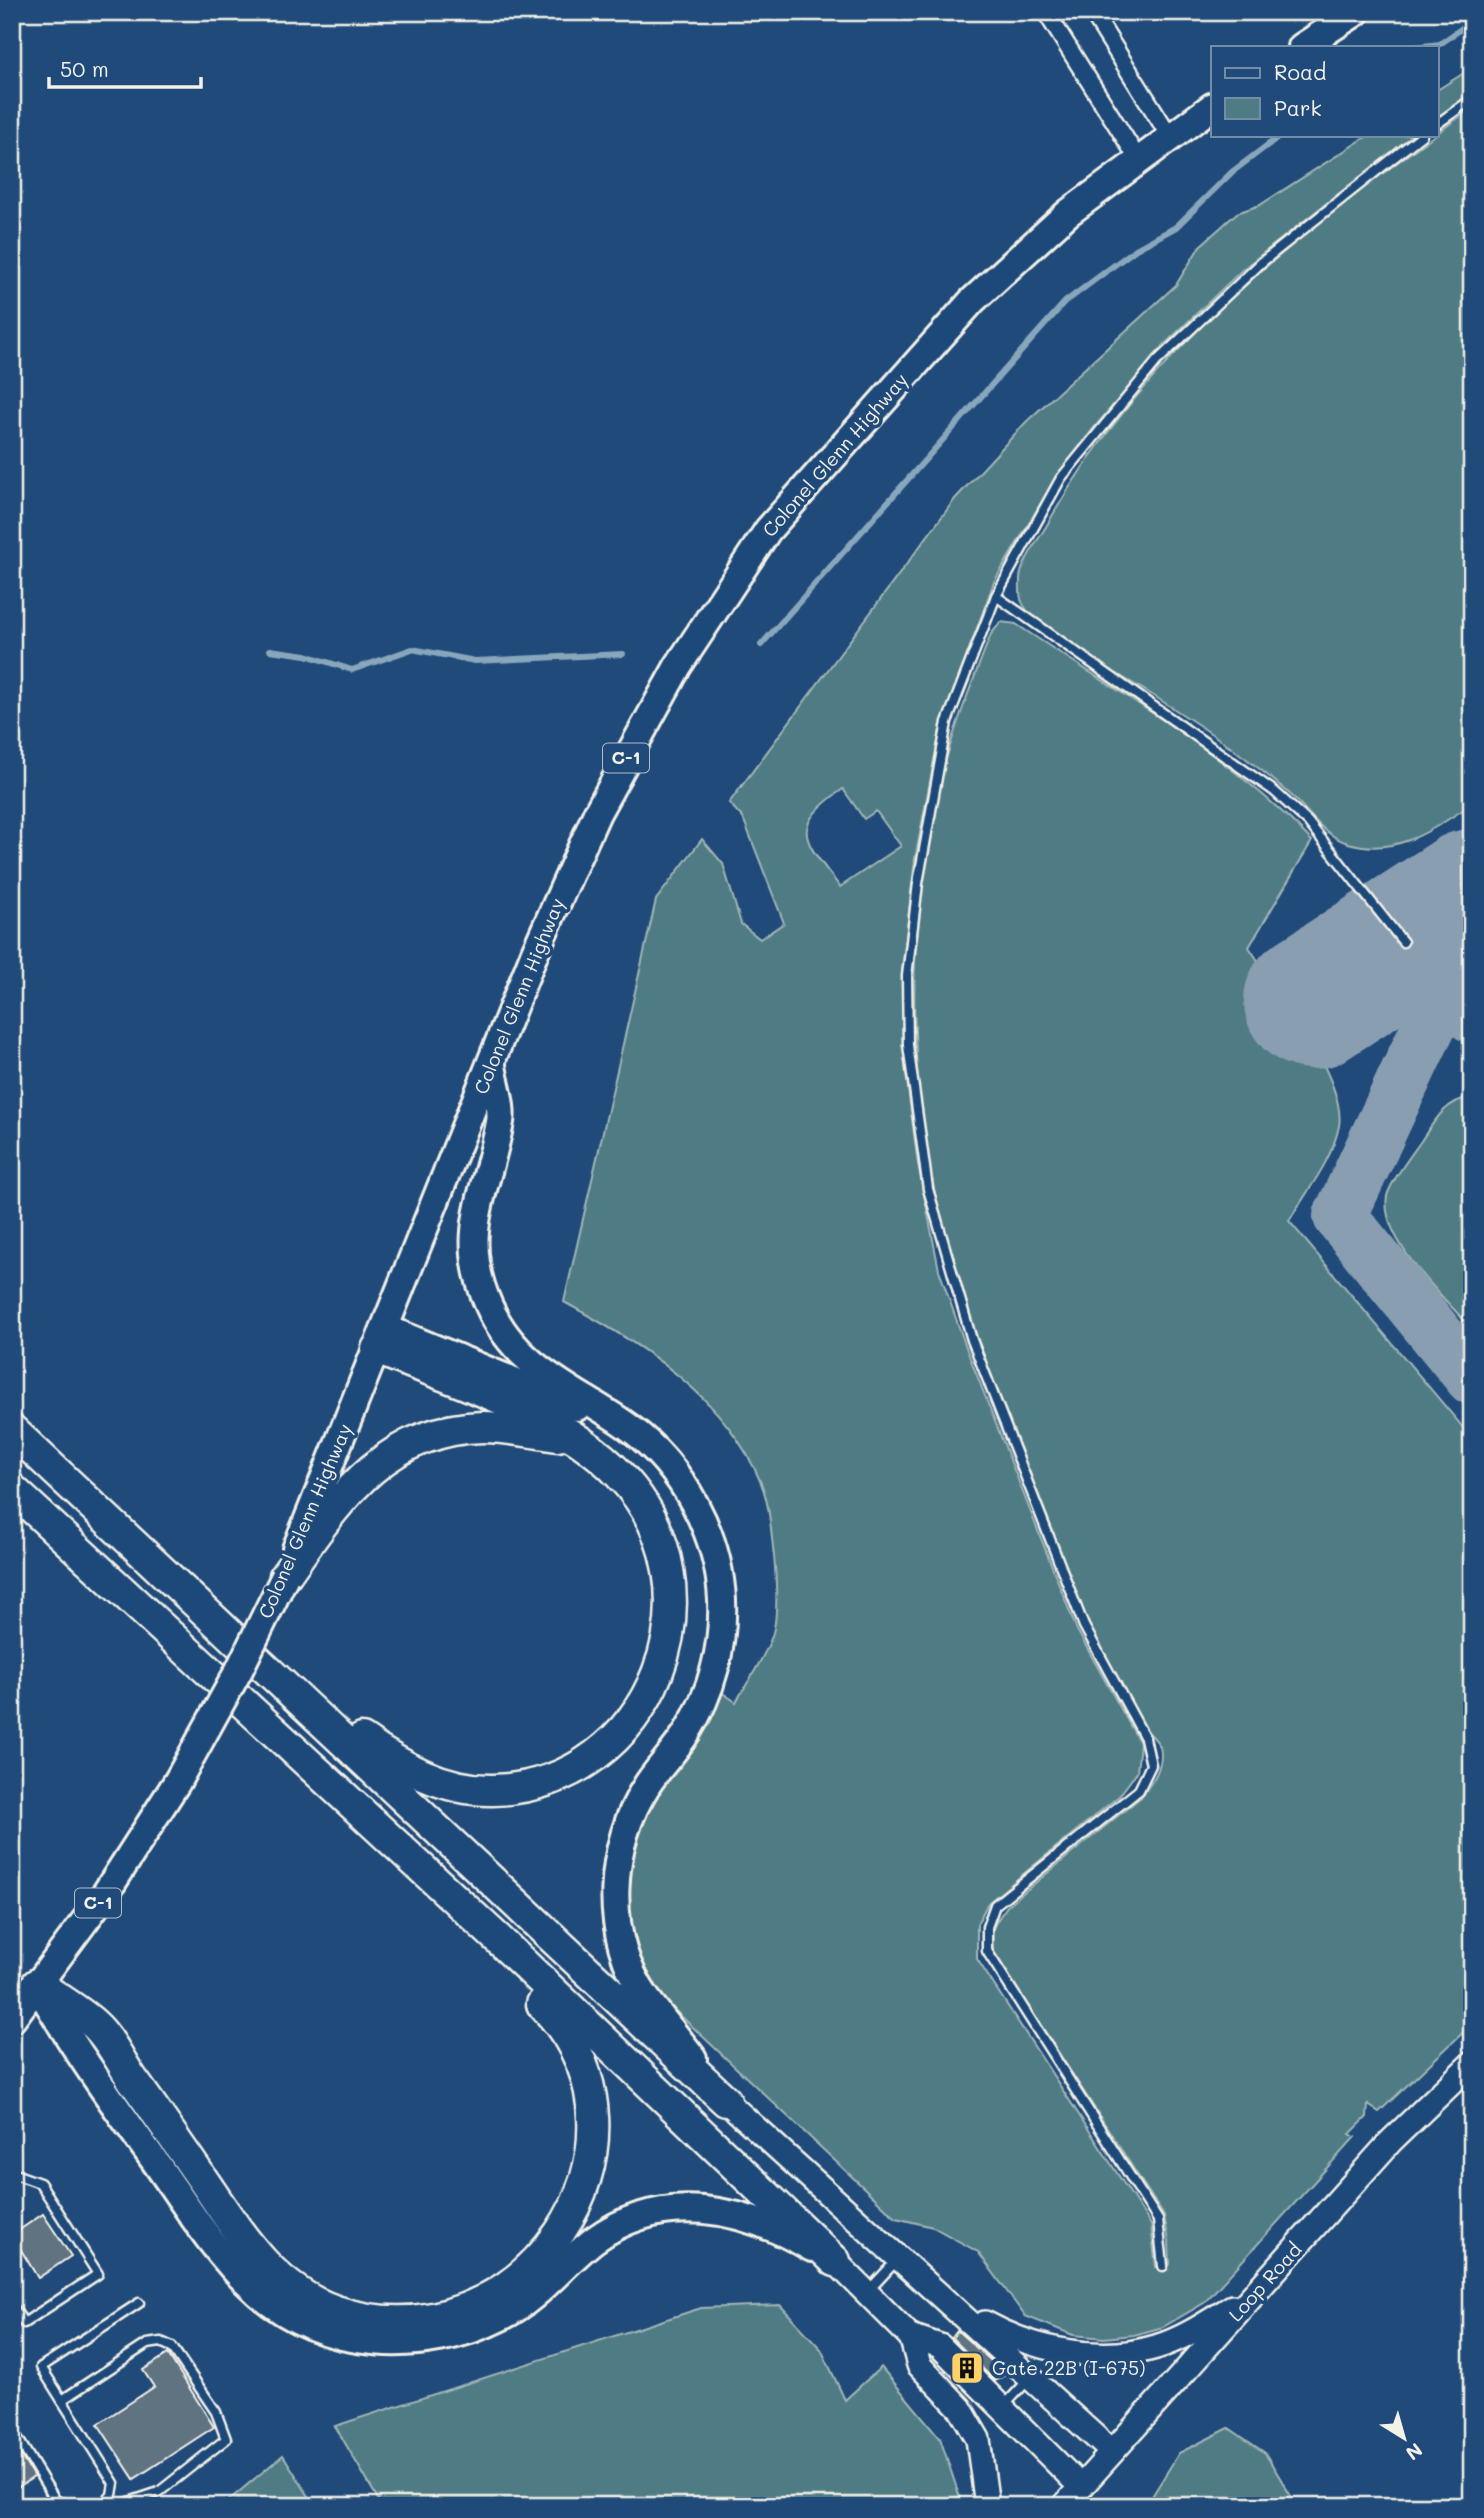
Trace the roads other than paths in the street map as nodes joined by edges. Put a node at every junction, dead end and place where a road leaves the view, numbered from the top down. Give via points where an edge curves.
1 (1046, 12) edge
2 (1092, 12) edge
3 (1356, 12) edge
4 (1304, 46) edge
5 (1472, 99) edge
6 (1211, 107) edge
7 (1438, 123) edge
8 (1170, 135) junction
9 (1421, 136) edge
10 (1138, 159) junction
11 (996, 596) junction
12 (1403, 942) dead end
13 (492, 1065) junction
14 (381, 1339) junction
15 (592, 1406) junction
16 (12, 1430) edge
17 (570, 1438) junction
18 (12, 1489) edge
19 (285, 1576) junction
20 (311, 1710) junction
21 (496, 1937) junction
22 (37, 1984) junction
23 (12, 2019) edge
24 (1472, 2063) edge
25 (726, 2101) junction
26 (12, 2173) edge
27 (898, 2259) junction
28 (835, 2261) junction
29 (1163, 2266) dead end
30 (867, 2292) junction
31 (1253, 2295) junction
32 (946, 2298) junction
33 (139, 2303) dead end
34 (12, 2306) edge
35 (911, 2336) junction
36 (1032, 2376) junction
37 (971, 2398) junction
38 (62, 2400) junction
39 (1000, 2409) junction
40 (12, 2429) edge
41 (978, 2439) junction
42 (1112, 2452) junction
43 (1081, 2487) junction
44 (56, 2501) junction
45 (40, 2506) edge
46 (75, 2506) edge
47 (102, 2506) edge
48 (117, 2506) edge
49 (986, 2506) edge
50 (1063, 2506) edge

1 - 10 street
2 - 8 street
3 - 4 main road
5 - 7 lane
6 - 8 main road, Colonel Glenn Highway / C-1
8 - 10 main road, Colonel Glenn Highway / C-1
9 - 11 lane via 1262,262 1157,362 1061,478
10 - 13 main road, Colonel Glenn Highway / C-1 via 1002,271 768,530 678,666 597,813 535,952
11 - 12 lane via 1292,806
11 - 29 lane via 947,722 918,883 907,976 908,1045 928,1189 972,1340 1084,1626 1145,1738 1151,1765 1139,1790 995,1905 987,1927 987,1951 1158,2220
13 - 14 main road, Colonel Glenn Highway / C-1
13 - 15 main road via 501,1119 474,1222 482,1286 495,1317 515,1346
14 - 15 main road via 576,1407
14 - 17 highway via 549,1420
14 - 19 main road, Colonel Glenn Highway / C-1
15 - 25 main road via 645,1440 682,1483 707,1531 720,1581 722,1626 713,1674 698,1713 650,1781 627,1827 619,1854 615,1909 628,1961 647,1998
16 - 20 highway
17 - 19 highway via 482,1427 417,1441 355,1483
17 - 20 highway via 619,1474 636,1495 664,1551 672,1593 662,1666 640,1707 614,1739 586,1761 544,1782 491,1790 460,1786 405,1767
18 - 21 highway
19 - 22 main road, Colonel Glenn Highway / C-1, bridge via 177,1782 107,1891
20 - 25 highway
21 - 22 highway via 578,2056 591,2115 589,2161 567,2221 525,2274 474,2306 411,2321 335,2311 300,2294 271,2271 95,2025
21 - 28 highway
22 - 23 main road, Colonel Glenn Highway / C-1
22 - 28 main road via 70,2044 215,2245 260,2294 313,2326 373,2342 404,2343 457,2335 523,2304 596,2239 617,2227 684,2209 754,2218
24 - 31 street, Loop Road via 1391,2141
25 - 27 street
26 - 34 lane via 40,2183 98,2274 24,2323
27 - 30 lane
27 - 32 street
28 - 30 street
30 - 35 street
31 - 32 street via 1182,2337 1156,2347 1111,2354 1054,2349 1005,2334
31 - 42 street, Loop Road
32 - 36 street
33 - 38 lane via 41,2367
35 - 37 street
35 - 39 street via 940,2346
35 - 41 street via 919,2365 960,2407
36 - 39 lane
36 - 42 street
37 - 39 street
37 - 41 street
38 - 47 lane via 114,2483 112,2495
38 - 48 lane via 147,2344 161,2342 172,2347 216,2412 226,2439 159,2492
39 - 43 street
40 - 44 lane
41 - 49 street
42 - 43 street, Loop Road
43 - 50 street, Loop Road
44 - 45 lane
44 - 46 lane

